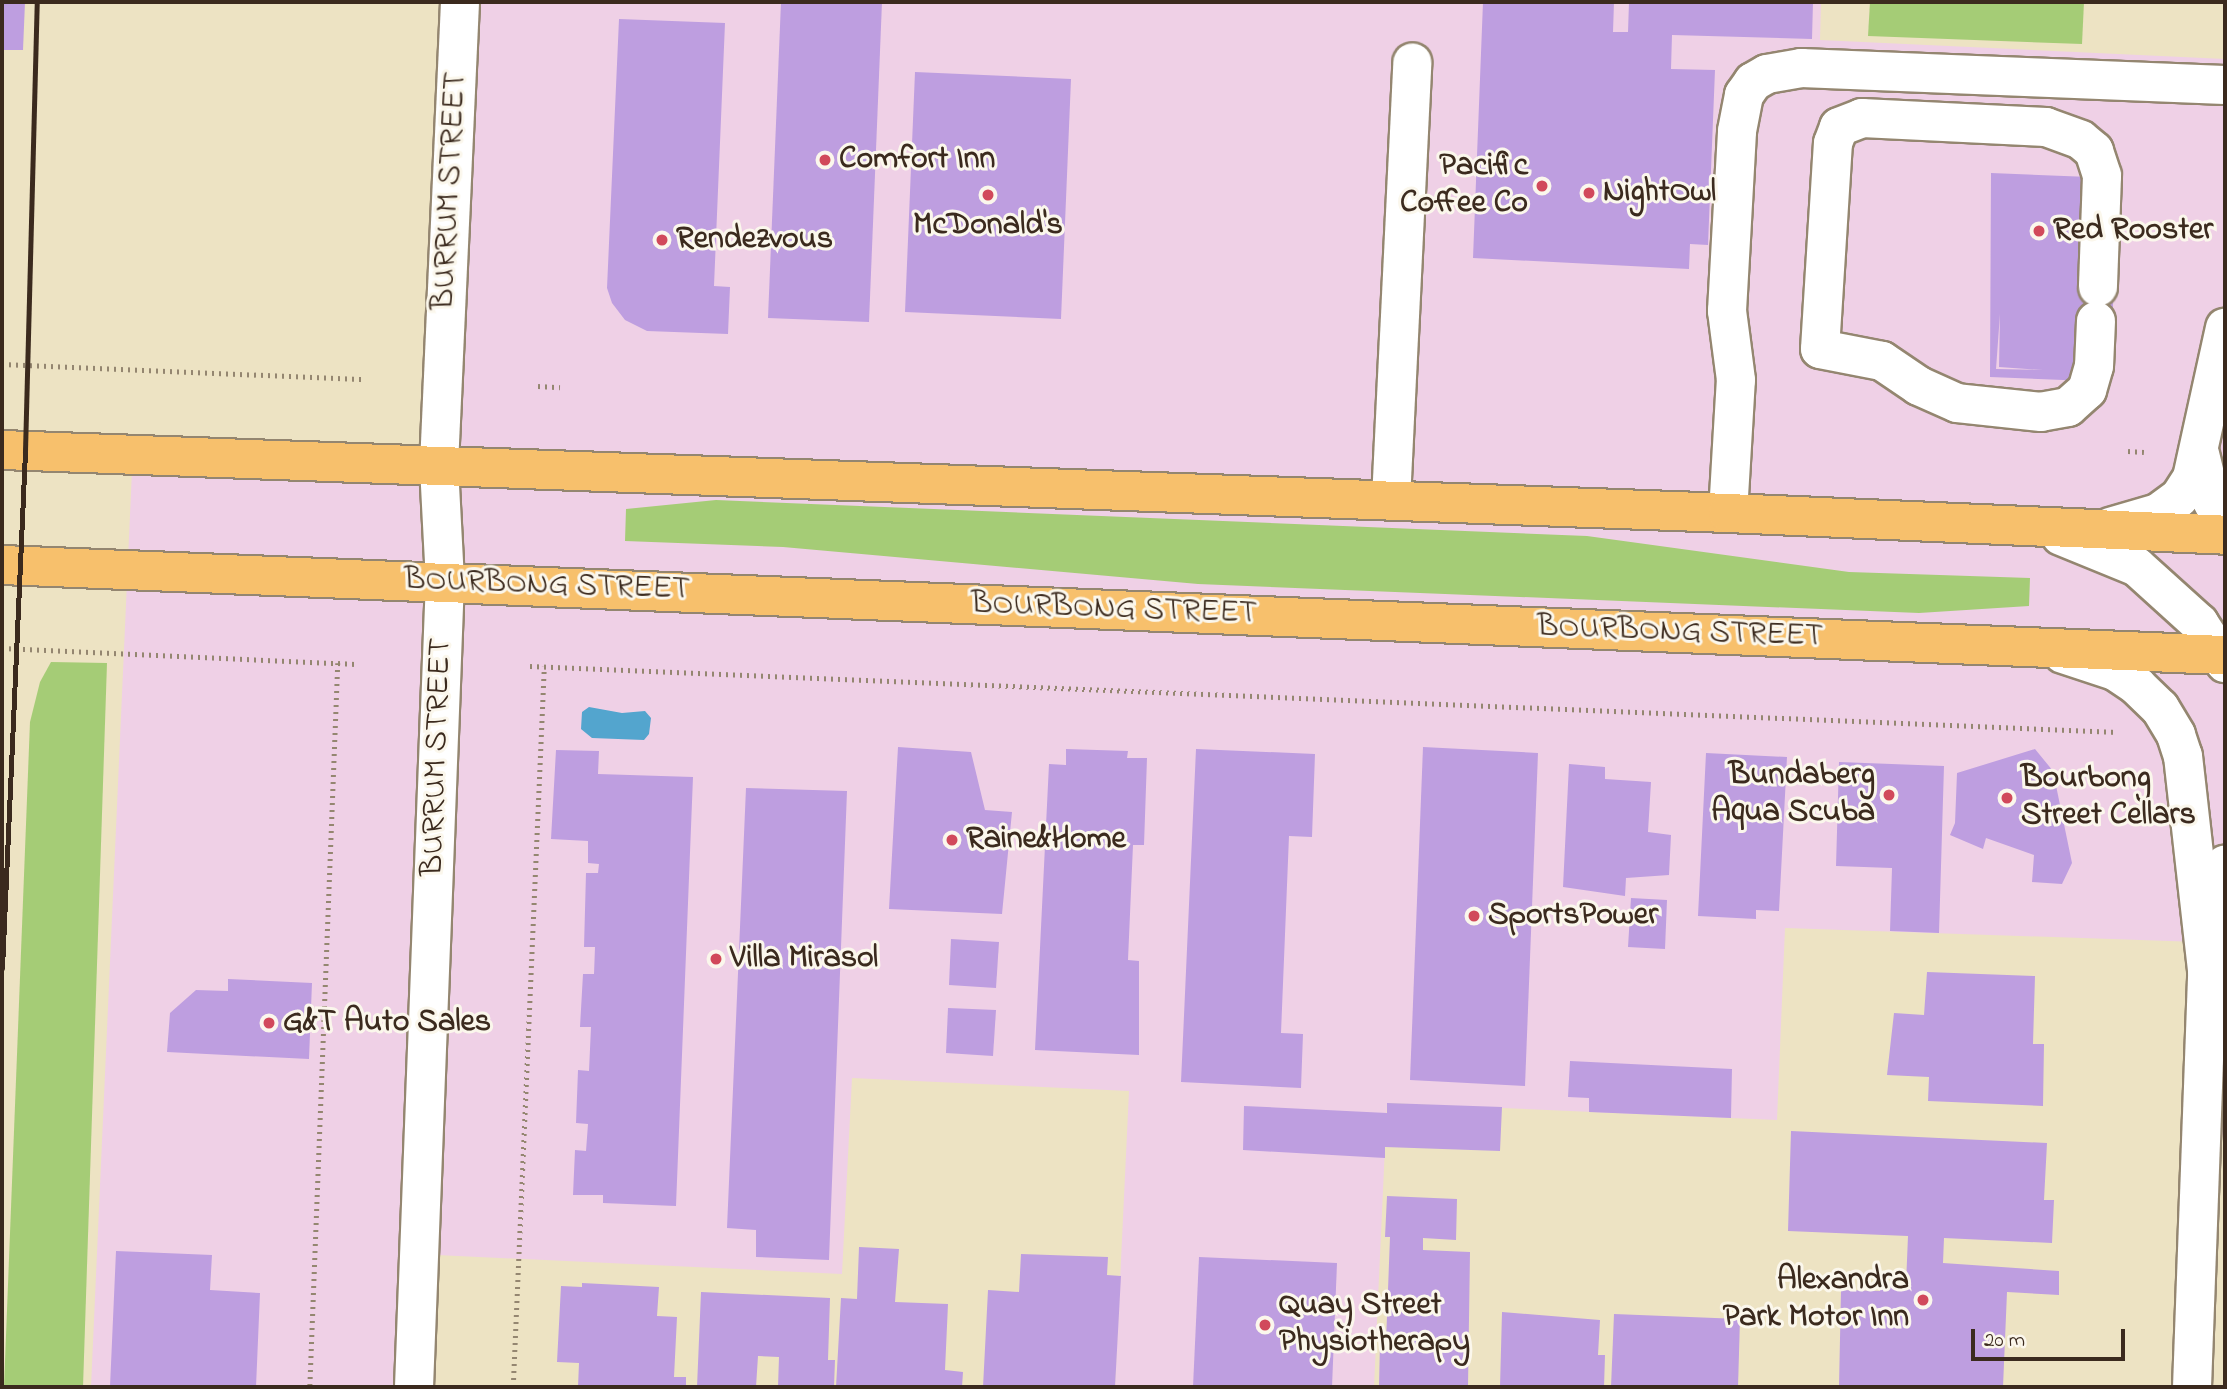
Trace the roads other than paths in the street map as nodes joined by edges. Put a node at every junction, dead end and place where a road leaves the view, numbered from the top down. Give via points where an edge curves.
1 (460, 2) edge
2 (1412, 63) dead end
3 (2225, 85) edge
4 (2225, 328) edge
5 (1882, 361) joint
6 (2, 450) edge
7 (2200, 454) junction
8 (439, 465) junction
9 (1391, 500) junction
10 (1728, 513) junction
11 (2007, 526) junction
12 (2225, 527) edge
13 (2095, 530) junction
14 (2225, 535) edge
15 (2, 565) edge
16 (445, 581) junction
17 (2039, 648) junction
18 (2224, 658) edge
19 (2225, 865) edge
20 (2207, 970) junction
21 (414, 1387) edge
22 (2192, 1387) edge

1 - 8 street, BURRUM STREET
2 - 9 street
3 - 10 street via 1801,68 1767,74 1754,82 1744,95 1737,131 1727,311 1736,380
4 - 7 street
5 - 5 street via 1821,349 1835,134 1852,119 2066,131 2094,151 2102,176 2094,366 2080,400 2055,410 1957,403 1919,386
6 - 8 main road
7 - 12 street via 2211,499
7 - 13 street via 2179,498 2158,513
8 - 9 main road
8 - 16 street, BURRUM STREET
9 - 10 main road
10 - 11 main road
11 - 13 main road
11 - 18 street via 2067,537 2137,567 2199,623
13 - 14 main road
15 - 16 main road, BOURBONG STREET
16 - 17 main road, BOURBONG STREET
16 - 21 street, BURRUM STREET
17 - 18 main road, BOURBONG STREET
17 - 20 street via 2115,671 2160,708 2176,735 2183,756
19 - 20 street
20 - 22 street

